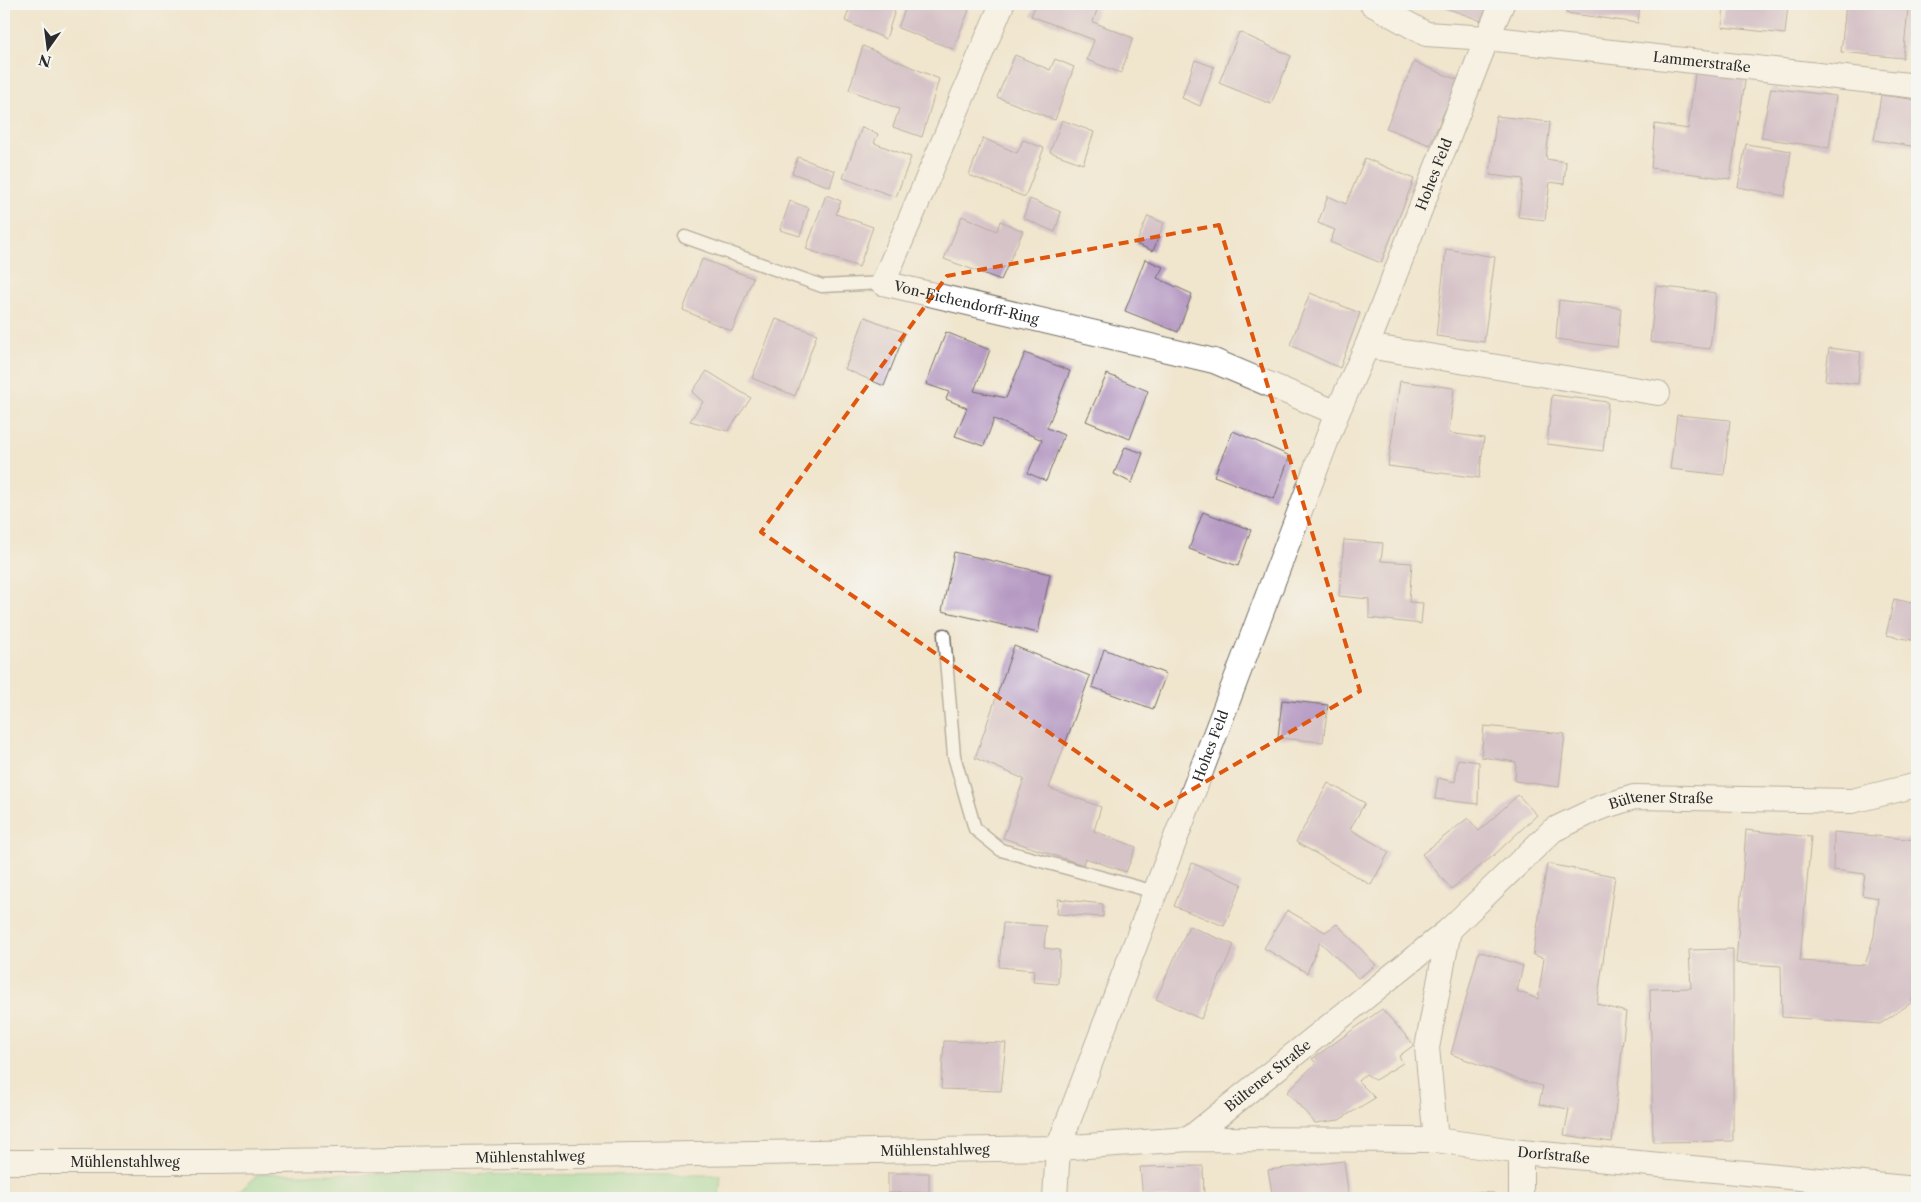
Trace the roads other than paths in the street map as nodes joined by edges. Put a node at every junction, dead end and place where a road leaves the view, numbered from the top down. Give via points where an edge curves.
1 (1002, 4) edge
2 (1372, 4) edge
3 (1502, 4) edge
4 (1487, 38) junction
5 (1917, 86) edge
6 (685, 237) dead end
7 (883, 283) junction
8 (1367, 346) junction
9 (1658, 393) dead end
10 (1337, 413) junction
11 (944, 635) dead end
12 (1917, 785) edge
13 (1155, 892) junction
14 (1448, 930) junction
15 (1189, 1139) junction
16 (1436, 1140) junction
17 (1058, 1148) junction
18 (1522, 1152) junction
19 (4, 1162) edge
20 (1917, 1189) edge
21 (1055, 1198) edge
22 (1521, 1198) edge

1 - 7 street, Von-Eichendorff-Ring
2 - 4 street via 1426,34
3 - 4 street, Hohes Feld
4 - 5 street, Lammerstraße
4 - 8 street, Hohes Feld
6 - 7 lane via 822,286
7 - 10 street, Von-Eichendorff-Ring via 1214,361
8 - 9 street
8 - 10 street, Hohes Feld
10 - 13 street, Hohes Feld
11 - 13 lane via 954,756 975,829 1001,850
12 - 14 street, Bültener Straße via 1852,800 1634,798 1598,808 1553,830
13 - 17 street, Hohes Feld
14 - 15 street, Bültener Straße
14 - 16 street via 1427,1048
15 - 16 street, Dorfstraße
15 - 17 street
16 - 18 street, Dorfstraße
17 - 19 street, Mühlenstahlweg
17 - 21 street, Hohes Feld
18 - 20 street, Dorfstraße
18 - 22 street

